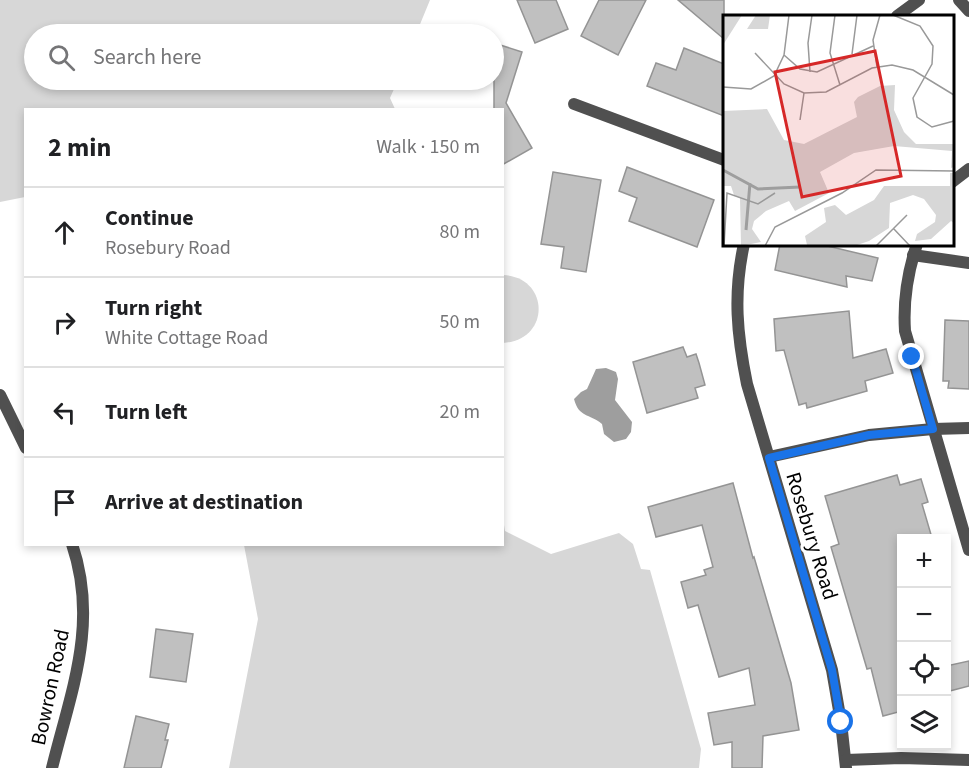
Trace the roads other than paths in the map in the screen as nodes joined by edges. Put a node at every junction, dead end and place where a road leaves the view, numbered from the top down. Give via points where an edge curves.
1 (919, 0) edge
2 (959, 0) edge
3 (969, 11) edge
4 (898, 15) edge
5 (574, 104) dead end
6 (723, 160) edge
7 (969, 169) edge
8 (954, 180) edge
9 (744, 246) edge
10 (915, 250) edge
11 (969, 263) edge
12 (0, 395) edge
13 (969, 428) edge
14 (933, 429) junction
15 (24, 444) edge
16 (769, 458) junction
17 (72, 546) edge
18 (969, 550) edge
19 (969, 760) edge
20 (846, 764) edge
21 (52, 768) edge

1 - 4 street
2 - 3 street
5 - 6 street
7 - 8 street
9 - 16 street, Rosebury Road via 736,304 739,343
10 - 11 street
10 - 14 street via 904,298 906,330
12 - 15 street
13 - 14 street
14 - 16 street via 869,435
14 - 18 street
16 - 20 street, Rosebury Road via 832,670
17 - 21 street, Bowron Road via 83,588 82,640
19 - 20 street via 901,758

